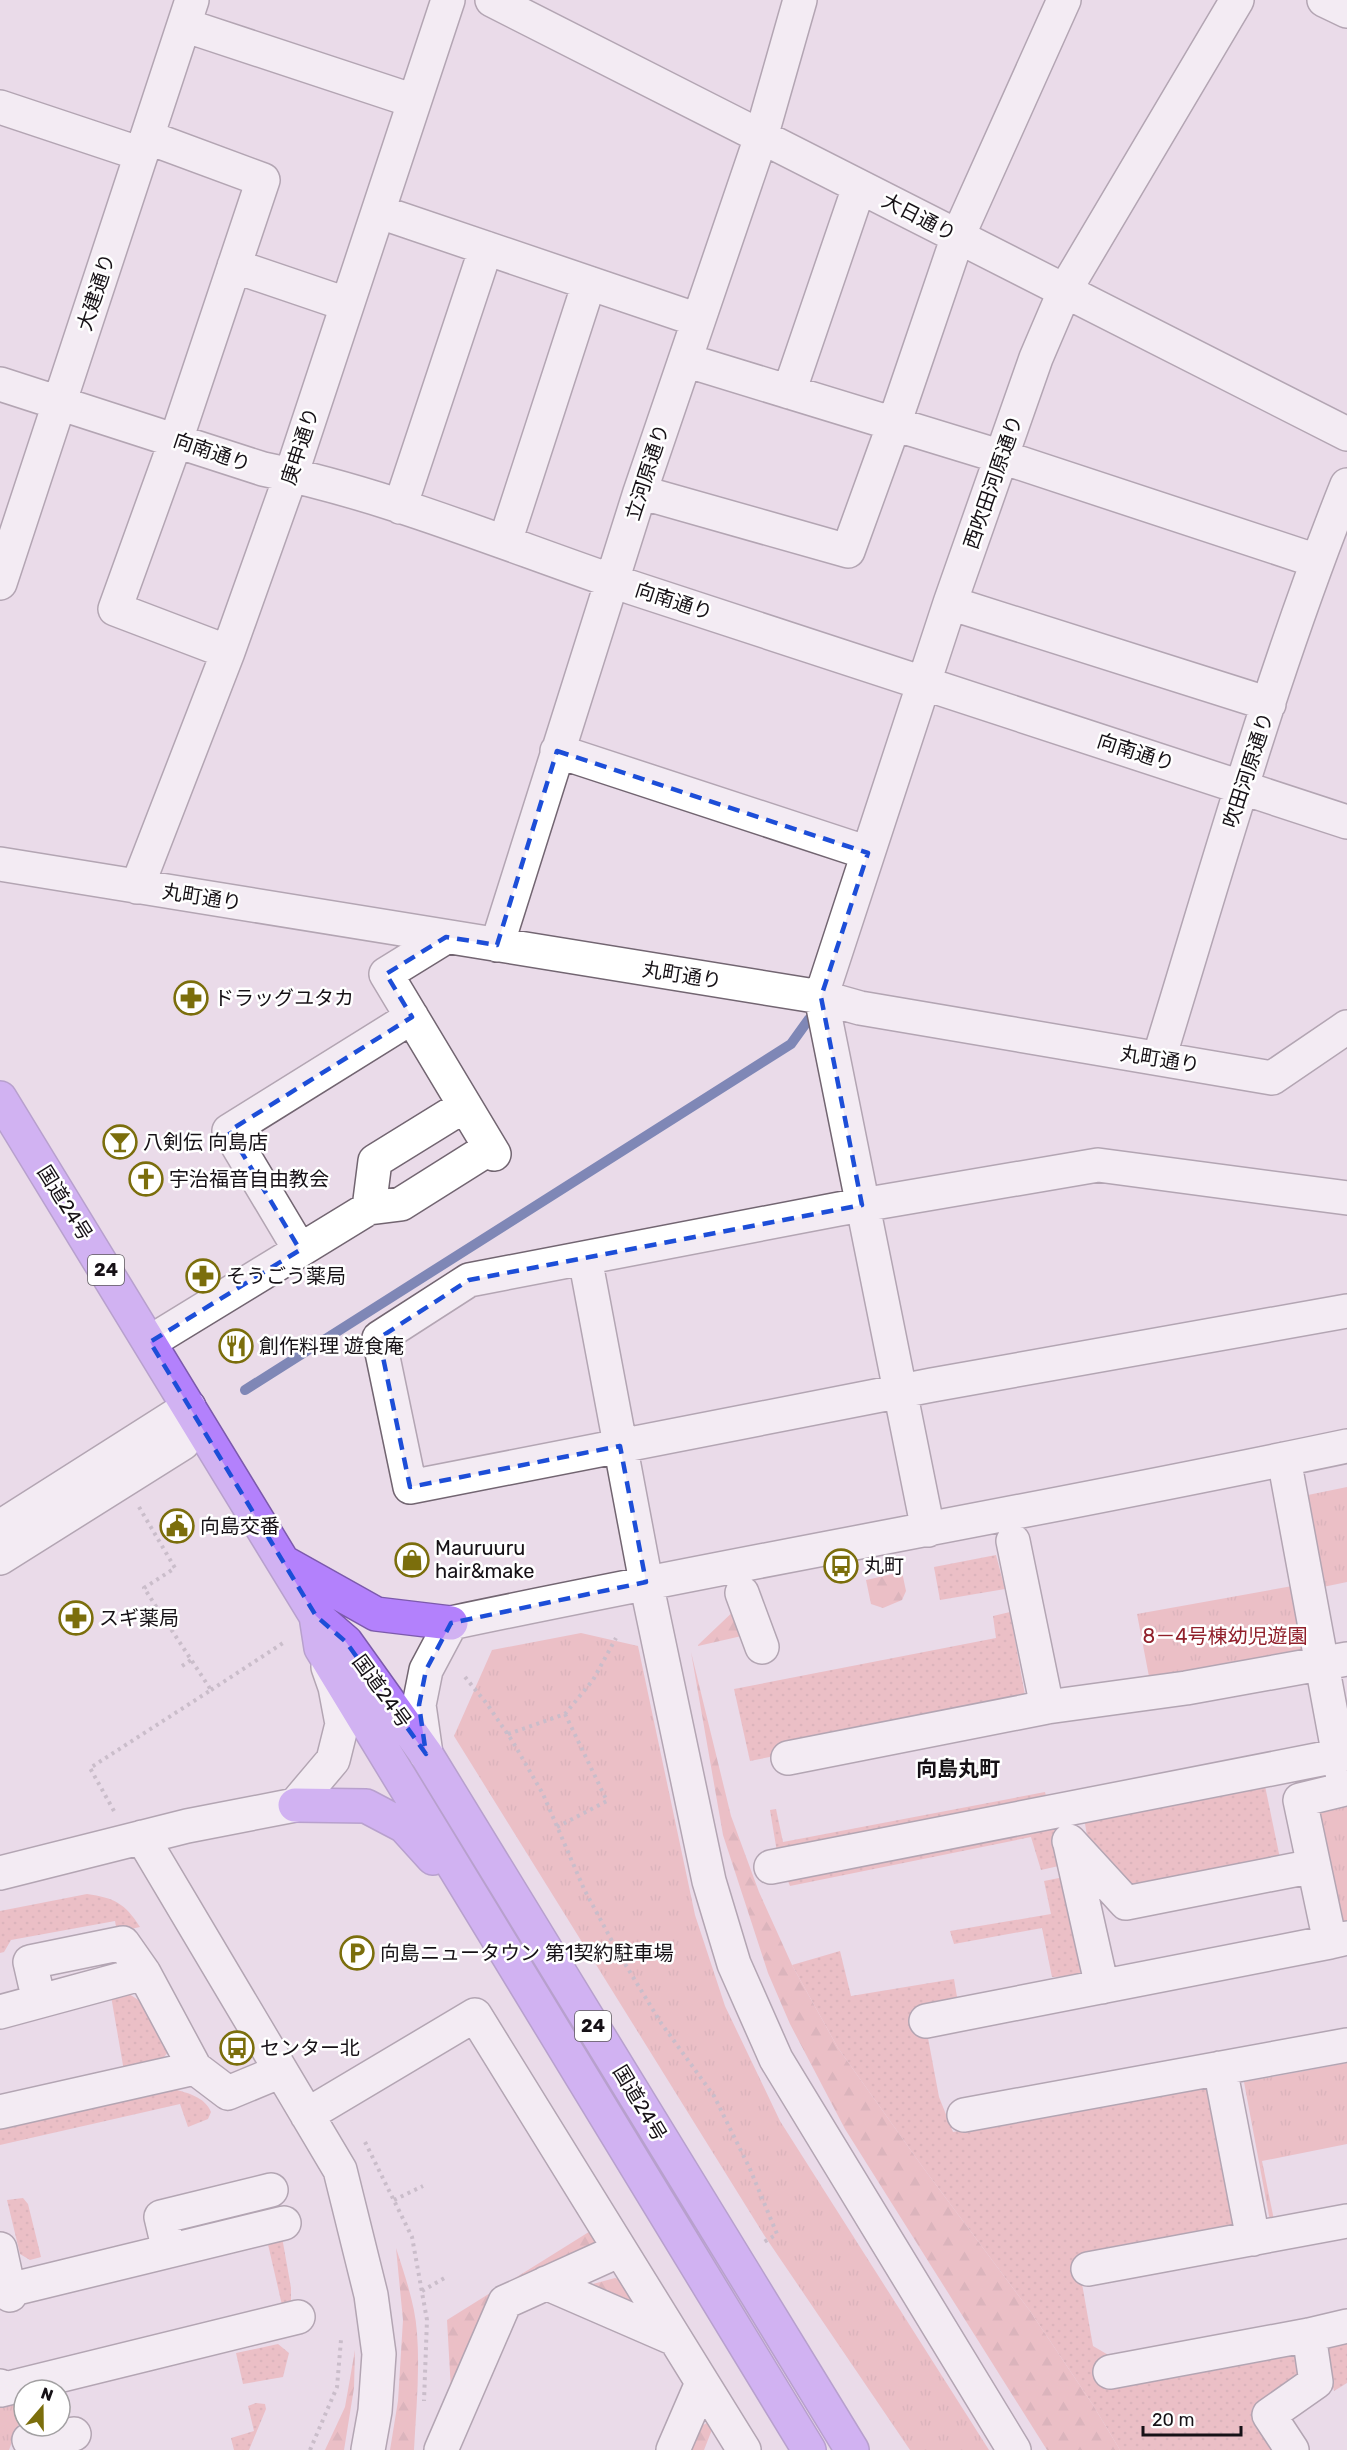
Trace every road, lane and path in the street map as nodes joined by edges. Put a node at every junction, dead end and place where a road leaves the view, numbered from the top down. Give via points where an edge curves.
1 (448, 0) edge
2 (492, 0) edge
3 (800, 0) edge
4 (1064, 0) edge
5 (1237, 0) edge
6 (1324, 0) edge
7 (184, 8) edge
8 (1347, 11) edge
9 (414, 101) junction
10 (0, 107) edge
11 (761, 137) junction
12 (144, 146) junction
13 (859, 187) junction
14 (380, 212) junction
15 (958, 236) junction
16 (486, 248) junction
17 (234, 266) junction
18 (589, 283) junction
19 (1065, 290) junction
20 (346, 304) junction
21 (698, 320) junction
22 (685, 360) junction
23 (0, 384) edge
24 (789, 392) junction
25 (59, 403) junction
26 (894, 424) junction
27 (1347, 434) edge
28 (176, 440) junction
29 (1002, 457) junction
30 (291, 475) junction
31 (1347, 485) edge
32 (640, 492) junction
33 (400, 507) junction
34 (505, 542) junction
35 (1317, 561) junction
36 (612, 581) junction
37 (0, 583) edge
38 (950, 603) junction
39 (228, 652) junction
40 (924, 682) junction
41 (1269, 704) junction
42 (557, 751) junction
43 (1243, 787) junction
44 (1347, 822) edge
45 (868, 853) junction
46 (0, 864) edge
47 (137, 887) junction
48 (446, 937) junction
49 (497, 945) junction
50 (821, 998) junction
51 (412, 1017) junction
52 (1347, 1027) edge
53 (1159, 1058) junction
54 (0, 1098) edge
55 (464, 1106) junction
56 (1347, 1198) edge
57 (862, 1205) junction
58 (369, 1208) junction
59 (300, 1250) junction
60 (585, 1258) junction
61 (1347, 1311) edge
62 (150, 1342) junction
63 (900, 1391) junction
64 (189, 1407) junction
65 (183, 1443) dead end
66 (620, 1446) junction
67 (1347, 1446) edge
68 (1284, 1459) junction
69 (134, 1499) dead end
70 (0, 1527) edge
71 (928, 1530) junction
72 (1013, 1541) dead end
73 (0, 1558) edge
74 (283, 1563) junction
75 (646, 1582) junction
76 (742, 1593) dead end
77 (316, 1616) junction
78 (451, 1623) junction
79 (616, 1638) dead end
80 (283, 1643) dead end
81 (762, 1647) dead end
82 (321, 1648) junction
83 (191, 1660) junction
84 (1335, 1662) edge
85 (182, 1666) dead end
86 (465, 1677) dead end
87 (211, 1690) junction
88 (1047, 1707) junction
89 (565, 1714) junction
90 (508, 1734) junction
91 (426, 1754) junction
92 (1343, 1755) edge
93 (788, 1758) dead end
94 (1346, 1789) edge
95 (295, 1804) junction
96 (1062, 1810) junction
97 (115, 1812) dead end
98 (556, 1827) junction
99 (142, 1837) junction
100 (1069, 1841) junction
101 (1314, 1866) junction
102 (771, 1867) dead end
103 (0, 1873) edge
104 (1338, 1940) edge
105 (1102, 1987) junction
106 (0, 2012) edge
107 (926, 2021) dead end
108 (1347, 2045) edge
109 (195, 2068) junction
110 (1220, 2068) junction
111 (281, 2071) junction
112 (580, 2071) junction
113 (0, 2112) edge
114 (307, 2115) junction
115 (964, 2115) dead end
116 (364, 2140) dead end
117 (423, 2186) dead end
118 (271, 2190) dead end
119 (394, 2200) junction
120 (1347, 2221) edge
121 (284, 2223) dead end
122 (1253, 2239) junction
123 (758, 2245) dead end
124 (620, 2250) junction
125 (169, 2251) junction
126 (1088, 2269) dead end
127 (5, 2277) edge
128 (446, 2277) dead end
129 (546, 2283) junction
130 (422, 2291) junction
131 (298, 2318) dead end
132 (1347, 2326) edge
133 (1309, 2335) junction
134 (675, 2339) junction
135 (1110, 2372) dead end
136 (71, 2378) edge
137 (702, 2383) junction
138 (0, 2386) edge
139 (12, 2389) edge
140 (424, 2403) dead end
141 (74, 2434) dead end
142 (29, 2439) edge
143 (368, 2450) edge
144 (441, 2450) edge
145 (673, 2450) edge
146 (744, 2450) edge
147 (809, 2450) edge
148 (852, 2450) edge
149 (1014, 2450) edge
150 (1292, 2450) edge

1 - 9 street, 庚申通り
2 - 11 street, 大日通り
3 - 11 street, 立河原通り
4 - 15 street
5 - 19 street, 西吹田河原通り
6 - 8 street
7 - 9 street
7 - 12 street, 大建通り
9 - 14 street, 庚申通り
10 - 12 street
11 - 13 street, 大日通り
11 - 21 street, 立河原通り
12 - 17 street via 263,180
12 - 25 street, 大建通り
13 - 15 street, 大日通り
13 - 24 street
14 - 16 street
14 - 20 street, 庚申通り
15 - 19 street, 大日通り
15 - 26 street
16 - 18 street
16 - 33 street
17 - 20 street
17 - 28 street
18 - 21 street
18 - 34 street
19 - 27 street, 大日通り
19 - 29 street, 西吹田河原通り via 1036,358
20 - 30 street, 庚申通り
21 - 22 street, 立河原通り
22 - 24 street
22 - 32 street, 立河原通り
23 - 25 street, 向南通り
24 - 26 street
25 - 28 street, 向南通り
25 - 37 street, 大建通り
26 - 29 street
26 - 32 street via 848,552
28 - 30 street, 向南通り
28 - 39 street via 116,609
29 - 35 street
29 - 38 street, 西吹田河原通り
30 - 33 street, 向南通り
30 - 39 street, 庚申通り
31 - 35 street, 吹田河原通り
32 - 36 street, 立河原通り
33 - 34 street, 向南通り
34 - 36 street, 向南通り
35 - 41 street, 吹田河原通り
36 - 40 street, 向南通り
36 - 42 street, 立河原通り
38 - 40 street, 西吹田河原通り
38 - 41 street
39 - 47 street, 庚申通り
40 - 43 street, 向南通り
40 - 45 street, 西吹田河原通り
41 - 43 street, 吹田河原通り
42 - 45 street
42 - 49 street, 立河原通り
43 - 44 street, 向南通り
43 - 53 street, 吹田河原通り
45 - 50 street, 西吹田河原通り
46 - 47 street, 丸町通り
47 - 48 street, 丸町通り
48 - 49 street, 丸町通り
48 - 51 street via 386,974
49 - 50 street, 丸町通り
50 - 53 street, 丸町通り via 860,1008
50 - 57 street
51 - 55 street
51 - 59 street via 229,1131
52 - 53 street, 丸町通り via 1272,1078
54 - 62 highway, 国道24号 / 24
55 - 58 street via 375,1161
55 - 58 street via 492,1151 401,1204
56 - 57 street via 1098,1165
57 - 60 street
57 - 63 street
58 - 59 street
59 - 62 street
60 - 66 street
60 - 66 street via 470,1280 379,1338 410,1487
61 - 63 street
62 - 64 highway, 国道24号 / 24
63 - 66 street
63 - 71 street
64 - 70 street
64 - 74 highway, 国道24号 / 24
65 - 73 street
66 - 75 street
67 - 68 street
68 - 71 street
68 - 84 street
69 - 83 path via 175,1568 144,1588
71 - 75 street
72 - 88 street
74 - 77 highway, 国道24号 / 24
74 - 78 highway via 376,1614
75 - 78 street
75 - 149 street via 709,1881 734,1964 776,2059
76 - 81 street
77 - 82 highway, 国道24号 / 24
77 - 91 highway, 国道24号 / 24 via 346,1642
78 - 91 street via 426,1670 418,1705
79 - 89 path via 592,1680
80 - 87 path
82 - 95 street via 335,1687 342,1724 333,1760
82 - 112 highway, 国道24号 / 24
83 - 85 path
83 - 87 path
84 - 88 street
84 - 92 street
86 - 90 path
87 - 97 path via 90,1768
88 - 93 street
89 - 90 path
89 - 98 path via 607,1801
90 - 98 path via 543,1794
91 - 148 highway, 国道24号 / 24
92 - 94 street
92 - 96 street
94 - 101 street via 1300,1800
95 - 99 street
95 - 112 highway, 24 via 366,1806 404,1826 429,1852 543,2032
96 - 100 street
96 - 102 street
98 - 123 path via 619,1954 661,2023 714,2096 750,2169 777,2234
99 - 103 street
99 - 111 street
100 - 101 street via 1126,1903
100 - 105 street
101 - 104 street
104 - 105 street
105 - 107 street
106 - 109 street via 144,1973
108 - 110 street
109 - 111 street via 228,2093
109 - 113 street
110 - 115 street
110 - 122 street
111 - 114 street
112 - 147 highway, 国道24号 / 24
114 - 124 street via 475,2015
114 - 143 street via 339,2170 371,2295 379,2354
116 - 119 path
117 - 119 path
118 - 125 street via 161,2217
119 - 130 path via 412,2238
120 - 122 street
121 - 125 street
122 - 126 street
124 - 129 street
124 - 134 street
125 - 127 street
128 - 130 path
129 - 134 street
129 - 144 street via 505,2302
130 - 140 path via 427,2320
131 - 136 street
132 - 133 street
133 - 135 street
133 - 150 street via 1316,2382 1269,2415
134 - 137 street
137 - 145 street
137 - 146 street
138 - 139 street via 1,2390
141 - 142 street

